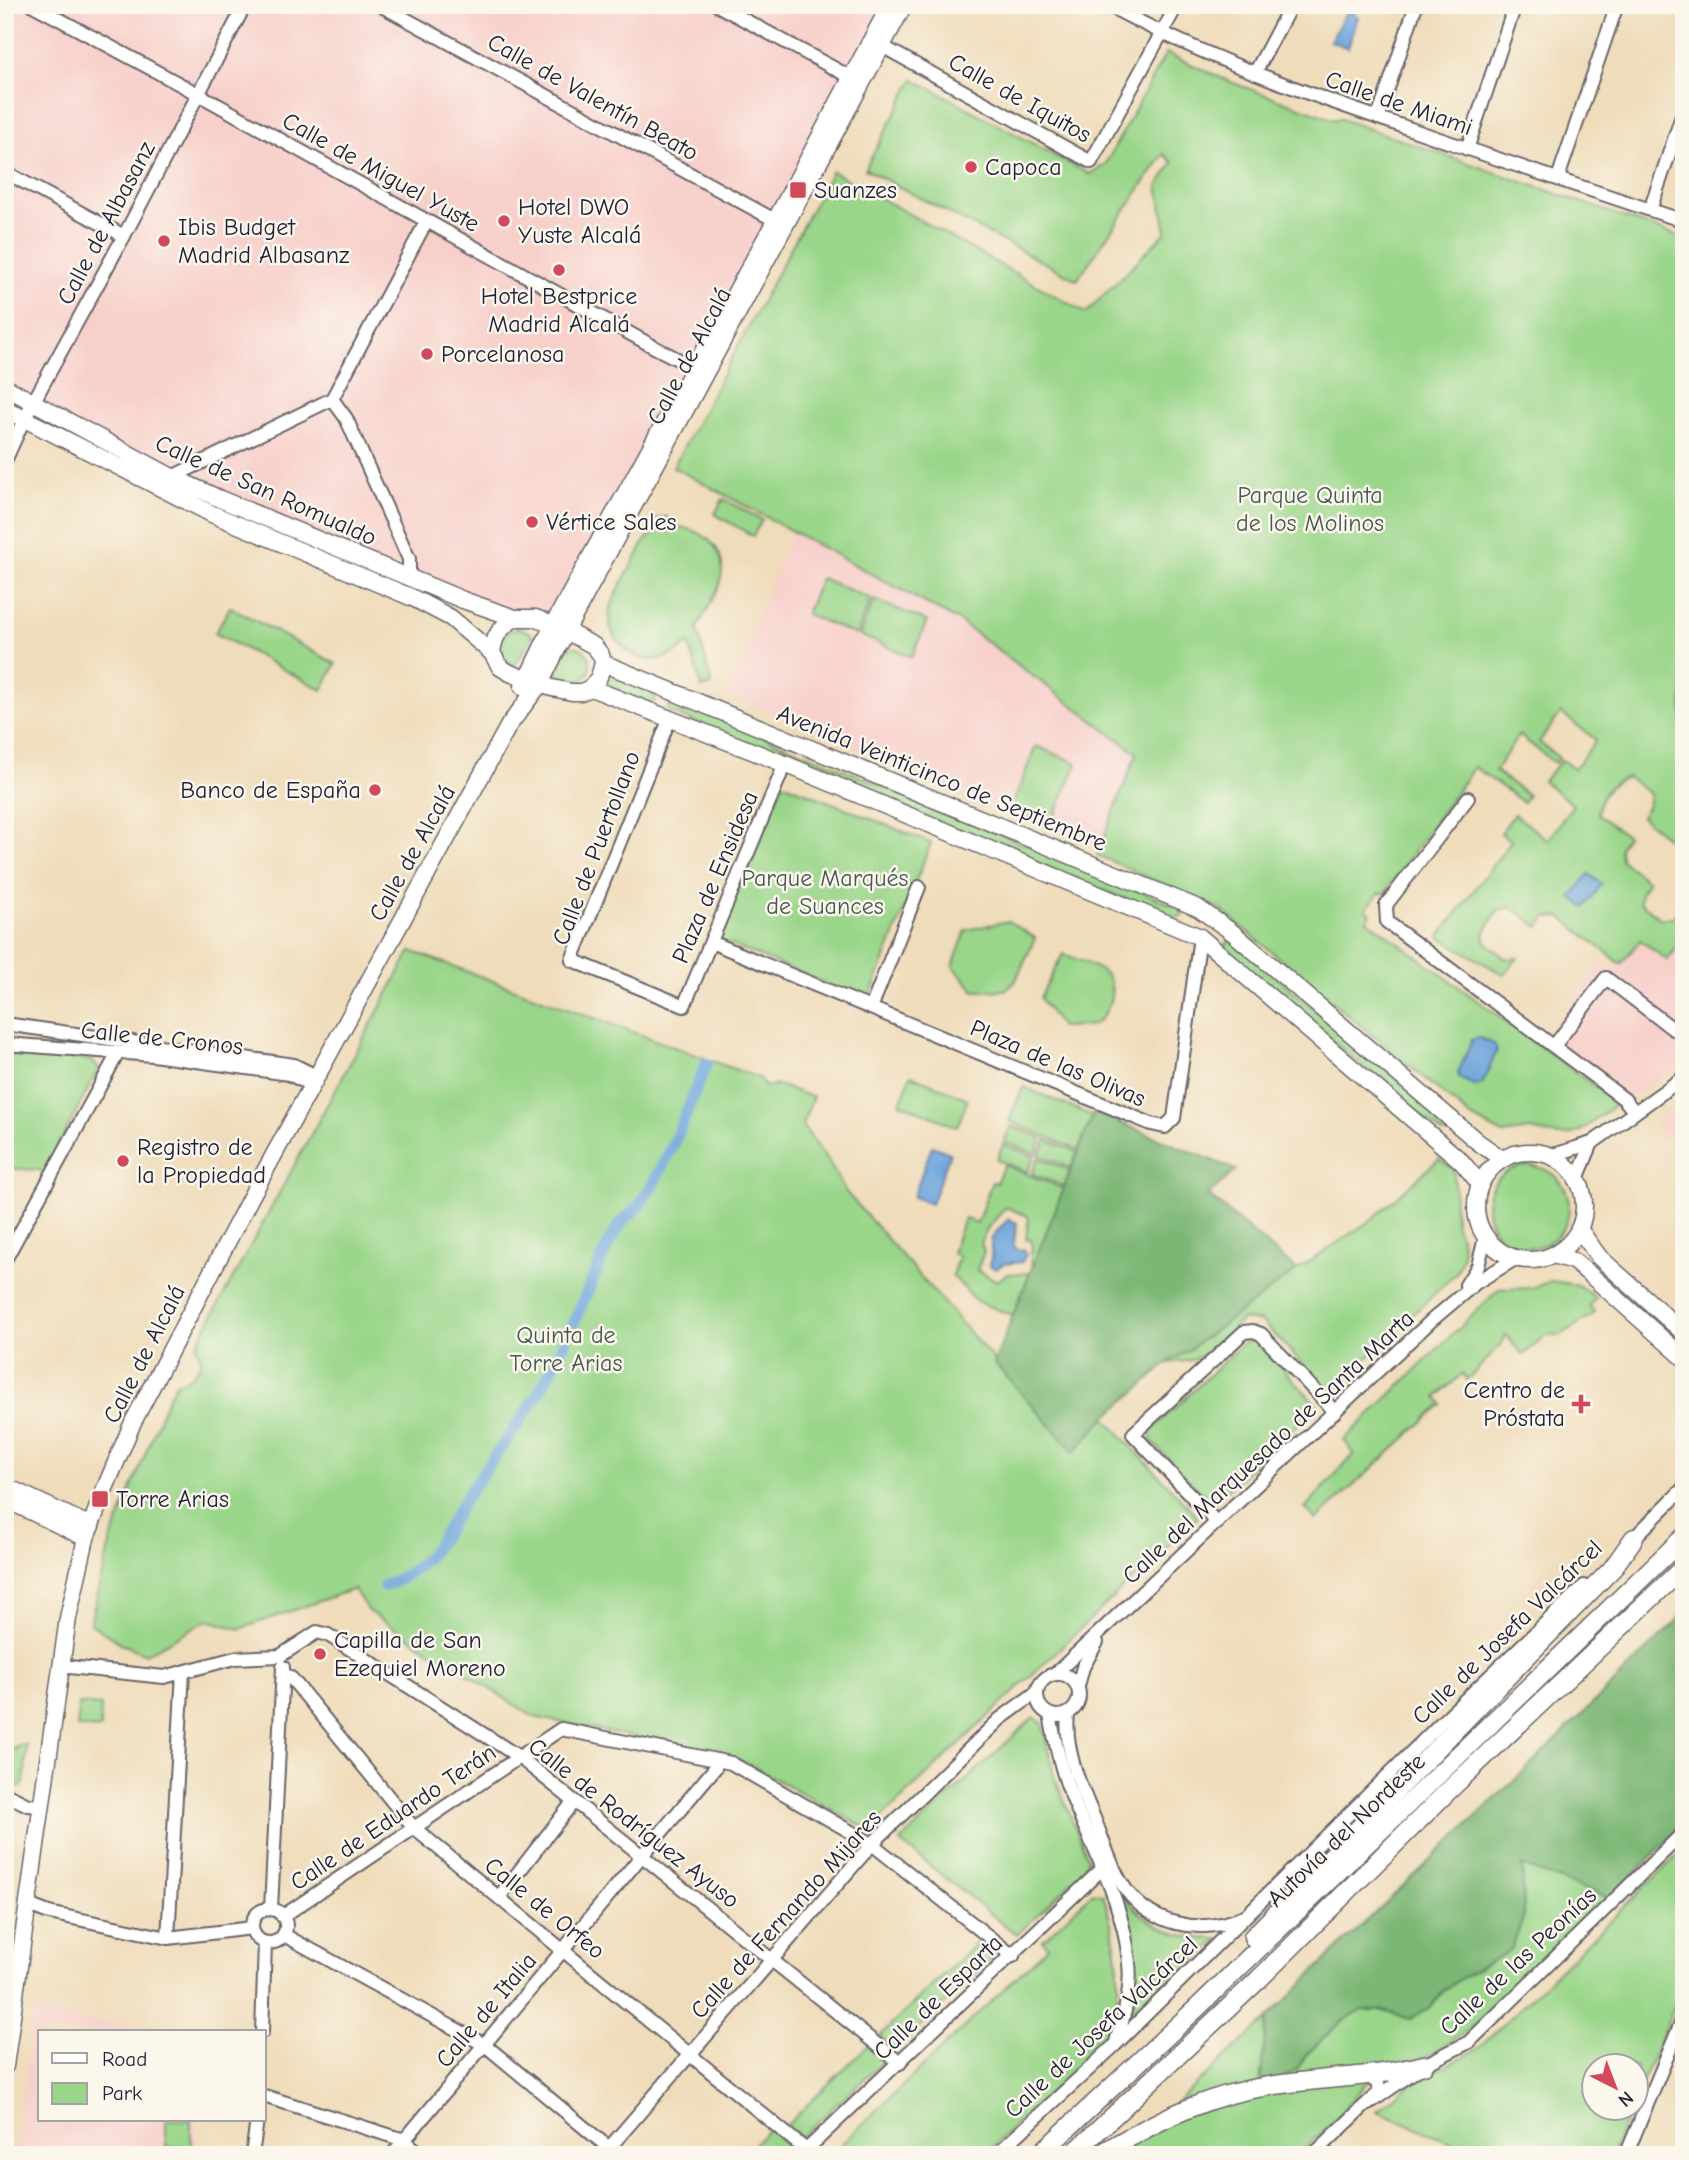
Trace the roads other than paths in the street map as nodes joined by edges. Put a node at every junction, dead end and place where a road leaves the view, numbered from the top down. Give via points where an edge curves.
1 (33, 5) edge
2 (245, 5) edge
3 (380, 5) edge
4 (718, 5) edge
5 (890, 5) edge
6 (904, 5) edge
7 (1108, 5) edge
8 (1177, 5) edge
9 (1291, 5) edge
10 (1416, 5) edge
11 (1515, 5) edge
12 (1617, 5) edge
13 (1162, 34) junction
14 (882, 46) junction
15 (864, 54) junction
16 (1255, 73) junction
17 (859, 76) junction
18 (198, 93) junction
19 (1684, 110) edge
20 (1378, 118) junction
21 (1467, 149) junction
22 (5, 172) edge
23 (1558, 178) junction
24 (1650, 210) junction
25 (1684, 221) edge
26 (426, 222) junction
27 (780, 223) junction
28 (124, 236) junction
29 (701, 367) junction
30 (5, 387) edge
31 (332, 399) junction
32 (33, 402) junction
33 (5, 409) edge
34 (24, 419) junction
35 (5, 460) edge
36 (172, 477) junction
37 (409, 577) junction
38 (515, 618) junction
39 (559, 628) junction
40 (492, 653) junction
41 (603, 663) junction
42 (533, 682) junction
43 (591, 688) junction
44 (669, 691) junction
45 (664, 715) junction
46 (785, 764) junction
47 (1468, 799) dead end
48 (919, 887) dead end
49 (1198, 908) junction
50 (1213, 916) junction
51 (1193, 933) junction
52 (711, 943) junction
53 (684, 1006) joint
54 (871, 1008) junction
55 (5, 1024) edge
56 (5, 1031) edge
57 (1679, 1033) edge
58 (5, 1044) edge
59 (154, 1045) junction
60 (1554, 1046) junction
61 (118, 1053) junction
62 (1684, 1077) edge
63 (313, 1081) junction
64 (1635, 1112) junction
65 (1592, 1143) junction
66 (1550, 1156) junction
67 (1503, 1159) junction
68 (1577, 1179) junction
69 (1480, 1184) junction
70 (1579, 1229) junction
71 (1485, 1238) junction
72 (1553, 1255) junction
73 (1515, 1259) junction
74 (5, 1260) edge
75 (1454, 1300) junction
76 (1684, 1333) edge
77 (1684, 1358) edge
78 (1335, 1412) junction
79 (5, 1486) edge
80 (1684, 1488) edge
81 (5, 1499) edge
82 (1217, 1523) junction
83 (89, 1532) junction
84 (1684, 1537) edge
85 (1634, 1538) junction
86 (1684, 1567) edge
87 (1110, 1625) junction
88 (280, 1656) junction
89 (60, 1666) junction
90 (183, 1672) junction
91 (283, 1673) junction
92 (1056, 1673) junction
93 (1077, 1686) junction
94 (1037, 1692) junction
95 (1011, 1712) junction
96 (1045, 1712) junction
97 (1068, 1714) junction
98 (519, 1757) junction
99 (716, 1760) junction
100 (5, 1794) edge
101 (574, 1801) junction
102 (41, 1806) junction
103 (414, 1828) junction
104 (1684, 1832) edge
105 (872, 1844) junction
106 (643, 1855) junction
107 (1103, 1868) junction
108 (499, 1897) junction
109 (28, 1905) junction
110 (271, 1909) junction
111 (1250, 1913) junction
112 (283, 1916) junction
113 (252, 1928) junction
114 (284, 1934) junction
115 (168, 1938) junction
116 (265, 1943) junction
117 (564, 1951) junction
118 (1013, 1955) junction
119 (771, 1960) junction
120 (10, 1995) edge
121 (1199, 2006) junction
122 (1684, 2016) edge
123 (262, 2030) edge
124 (485, 2045) junction
125 (1115, 2045) junction
126 (689, 2054) junction
127 (900, 2063) junction
128 (1424, 2065) junction
129 (5, 2066) edge
130 (1370, 2076) junction
131 (266, 2097) edge
132 (1368, 2104) junction
133 (257, 2122) edge
134 (404, 2140) junction
135 (606, 2151) edge
136 (803, 2152) edge
137 (253, 2155) edge
138 (392, 2155) edge
139 (422, 2155) edge
140 (996, 2155) edge
141 (1039, 2155) edge
142 (1072, 2155) edge
143 (1099, 2155) edge
144 (1313, 2155) edge
145 (1626, 2155) edge

1 - 18 street, Calle de Miguel Yuste
2 - 18 street, Calle de Albasanz
3 - 27 street, Calle de Valentín Beato
4 - 17 street
5 - 15 main road, Calle de Alcalá
6 - 14 main road, Calle de Alcalá
7 - 13 street, Calle de Miami
8 - 13 street, Calle de Iquitos
9 - 16 street
10 - 20 street
11 - 21 street
12 - 23 street
13 - 14 street, Calle de Iquitos via 1091,162
13 - 16 street, Calle de Miami
14 - 15 main road
14 - 17 main road, Calle de Alcalá
15 - 17 main road, Calle de Alcalá
16 - 20 street, Calle de Miami
17 - 27 main road, Calle de Alcalá
18 - 26 street, Calle de Miguel Yuste
18 - 28 street, Calle de Albasanz
19 - 24 street
20 - 21 street, Calle de Miami
21 - 23 street, Calle de Miami
22 - 28 street
23 - 24 street, Calle de Miami
24 - 25 street, Calle de Miami
26 - 29 street, Calle de Miguel Yuste
26 - 31 street
27 - 29 main road, Calle de Alcalá
28 - 32 street, Calle de Albasanz
29 - 39 main road, Calle de Alcalá
30 - 32 main road, Calle de San Romualdo
31 - 36 street
31 - 37 street via 346,418 409,559
32 - 34 street, Calle de Albasanz
32 - 36 main road, Calle de San Romualdo
33 - 34 main road, Calle de San Romualdo
34 - 35 street, Calle de Albasanz
34 - 40 main road, Calle de San Romualdo via 212,514 413,598 451,618
36 - 37 main road, Calle de San Romualdo
37 - 38 main road, Calle de San Romualdo
38 - 39 main road, Calle de San Romualdo via 536,618
38 - 40 main road via 494,638
39 - 41 main road, Avenida Veinticinco de Septiembre via 594,646
39 - 42 main road, Calle de Alcalá
40 - 42 main road, Calle de San Romualdo via 500,667
41 - 43 main road
41 - 44 main road, Avenida Veinticinco de Septiembre
42 - 43 main road, Avenida Veinticinco de Septiembre via 572,692
42 - 63 main road, Calle de Alcalá
43 - 45 main road, Avenida Veinticinco de Septiembre
44 - 45 main road via 658,705
44 - 49 main road, Avenida Veinticinco de Septiembre
45 - 46 main road, Avenida Veinticinco de Septiembre
45 - 53 street, Calle de Puertollano via 572,960
46 - 51 main road, Avenida Veinticinco de Septiembre
46 - 52 street, Plaza de Ensidesa
47 - 60 street via 1386,905 1387,922
48 - 54 street
49 - 50 main road, Avenida Veinticinco de Septiembre
49 - 51 main road via 1188,917
50 - 51 main road via 1211,930
50 - 67 main road, Avenida Veinticinco de Septiembre
51 - 54 street, Plaza de las Olivas via 1174,1118 1165,1127
51 - 69 main road, Avenida Veinticinco de Septiembre via 1461,1161
52 - 53 street, Plaza de Ensidesa
52 - 54 street, Plaza de las Olivas
55 - 59 street, Calle de Cronos
56 - 59 street, Calle de Cronos
57 - 60 street via 1606,978
58 - 61 street, Calle de Cronos
59 - 63 street, Calle de Cronos via 294,1065
60 - 64 street
61 - 63 street, Calle de Cronos via 289,1074
61 - 74 street
62 - 64 street
63 - 83 main road, Calle de Alcalá via 133,1422
64 - 65 street
65 - 66 street
65 - 68 street
66 - 67 main road via 1530,1152
66 - 68 main road
67 - 69 main road
68 - 70 main road via 1584,1204
69 - 71 main road via 1475,1212
70 - 72 main road via 1564,1249
70 - 76 main road via 1599,1257
71 - 73 main road
71 - 75 street, Calle del Marquesado de Santa Marta via 1478,1266
72 - 73 main road via 1539,1260
72 - 77 main road via 1573,1261 1587,1272
73 - 75 street, Calle del Marquesado de Santa Marta
75 - 78 street, Calle del Marquesado de Santa Marta
78 - 82 street, Calle del Marquesado de Santa Marta
78 - 82 street via 1253,1331 1244,1332 1133,1434
79 - 83 main road
80 - 85 street, Calle de Josefa Valcárcel
81 - 83 main road
82 - 87 street, Calle del Marquesado de Santa Marta
83 - 89 main road, Calle de Alcalá
84 - 121 highway, Autovía del Nordeste
85 - 111 street, Calle de Josefa Valcárcel
85 - 121 highway via 1612,1569 1227,1965
86 - 142 highway, Autovía del Nordeste
87 - 92 street, Calle del Marquesado de Santa Marta
87 - 93 street, Calle del Marquesado de Santa Marta via 1090,1652
88 - 90 street via 235,1658
88 - 91 street
88 - 98 street, Calle de Rodríguez Ayuso via 317,1632 328,1635
89 - 90 street via 164,1677
89 - 102 main road, Calle de Alcalá
90 - 115 street
91 - 103 street, Calle de Orfeo
91 - 110 street
92 - 93 street via 1068,1676
92 - 94 street via 1043,1679
93 - 97 street via 1078,1702
94 - 95 street, Calle de Fernando Mijares
94 - 96 street
95 - 96 street via 1031,1707
95 - 105 street, Calle de Fernando Mijares
96 - 97 street via 1058,1717
96 - 107 street via 1065,1780
97 - 111 street via 1066,1727 1080,1786 1111,1862 1130,1894 1153,1913 1184,1925 1214,1926
98 - 99 street, Calle de Eduardo Terán via 561,1729
98 - 101 street, Calle de Rodríguez Ayuso
98 - 103 street, Calle de Eduardo Terán
99 - 105 street via 731,1763
99 - 106 street, Calle de Italia via 715,1768
100 - 102 street
101 - 106 street, Calle de Rodríguez Ayuso
101 - 108 street
102 - 109 main road, Calle de Alcalá
103 - 108 street, Calle de Orfeo
103 - 112 street, Calle de Eduardo Terán
104 - 128 street, Calle de las Peonías via 1469,2042
105 - 118 street
105 - 119 street, Calle de Fernando Mijares
106 - 117 street, Calle de Italia
106 - 119 street, Calle de Rodríguez Ayuso
107 - 118 street, Calle de Esparta
107 - 125 street via 1130,1965 1128,1999
108 - 117 street, Calle de Orfeo
109 - 115 street
109 - 120 main road, Calle de Alcalá
110 - 112 street
110 - 113 street via 257,1914
111 - 125 street, Calle de Josefa Valcárcel
112 - 114 street
113 - 115 street
113 - 116 street via 256,1938
114 - 116 street via 276,1942
114 - 124 street
116 - 123 street
117 - 124 street, Calle de Italia
117 - 126 street, Calle de Orfeo
118 - 127 street, Calle de Esparta
119 - 126 street, Calle de Fernando Mijares
119 - 127 street, Calle de Rodríguez Ayuso
120 - 129 main road, Calle de Alcalá
121 - 141 highway, Autovía del Nordeste
122 - 145 street
124 - 134 street, Calle de Italia
124 - 135 street
125 - 140 street, Calle de Josefa Valcárcel
126 - 135 street, Calle de Fernando Mijares
126 - 136 street, Calle de Orfeo
127 - 136 street, Calle de Esparta
128 - 130 highway
128 - 132 street, Calle de las Peonías
130 - 132 street via 1380,2088
130 - 143 highway via 1220,2096 1138,2131
131 - 134 street
132 - 144 street, Calle de las Peonías
133 - 137 street
134 - 138 street, Calle de Italia
134 - 139 street

